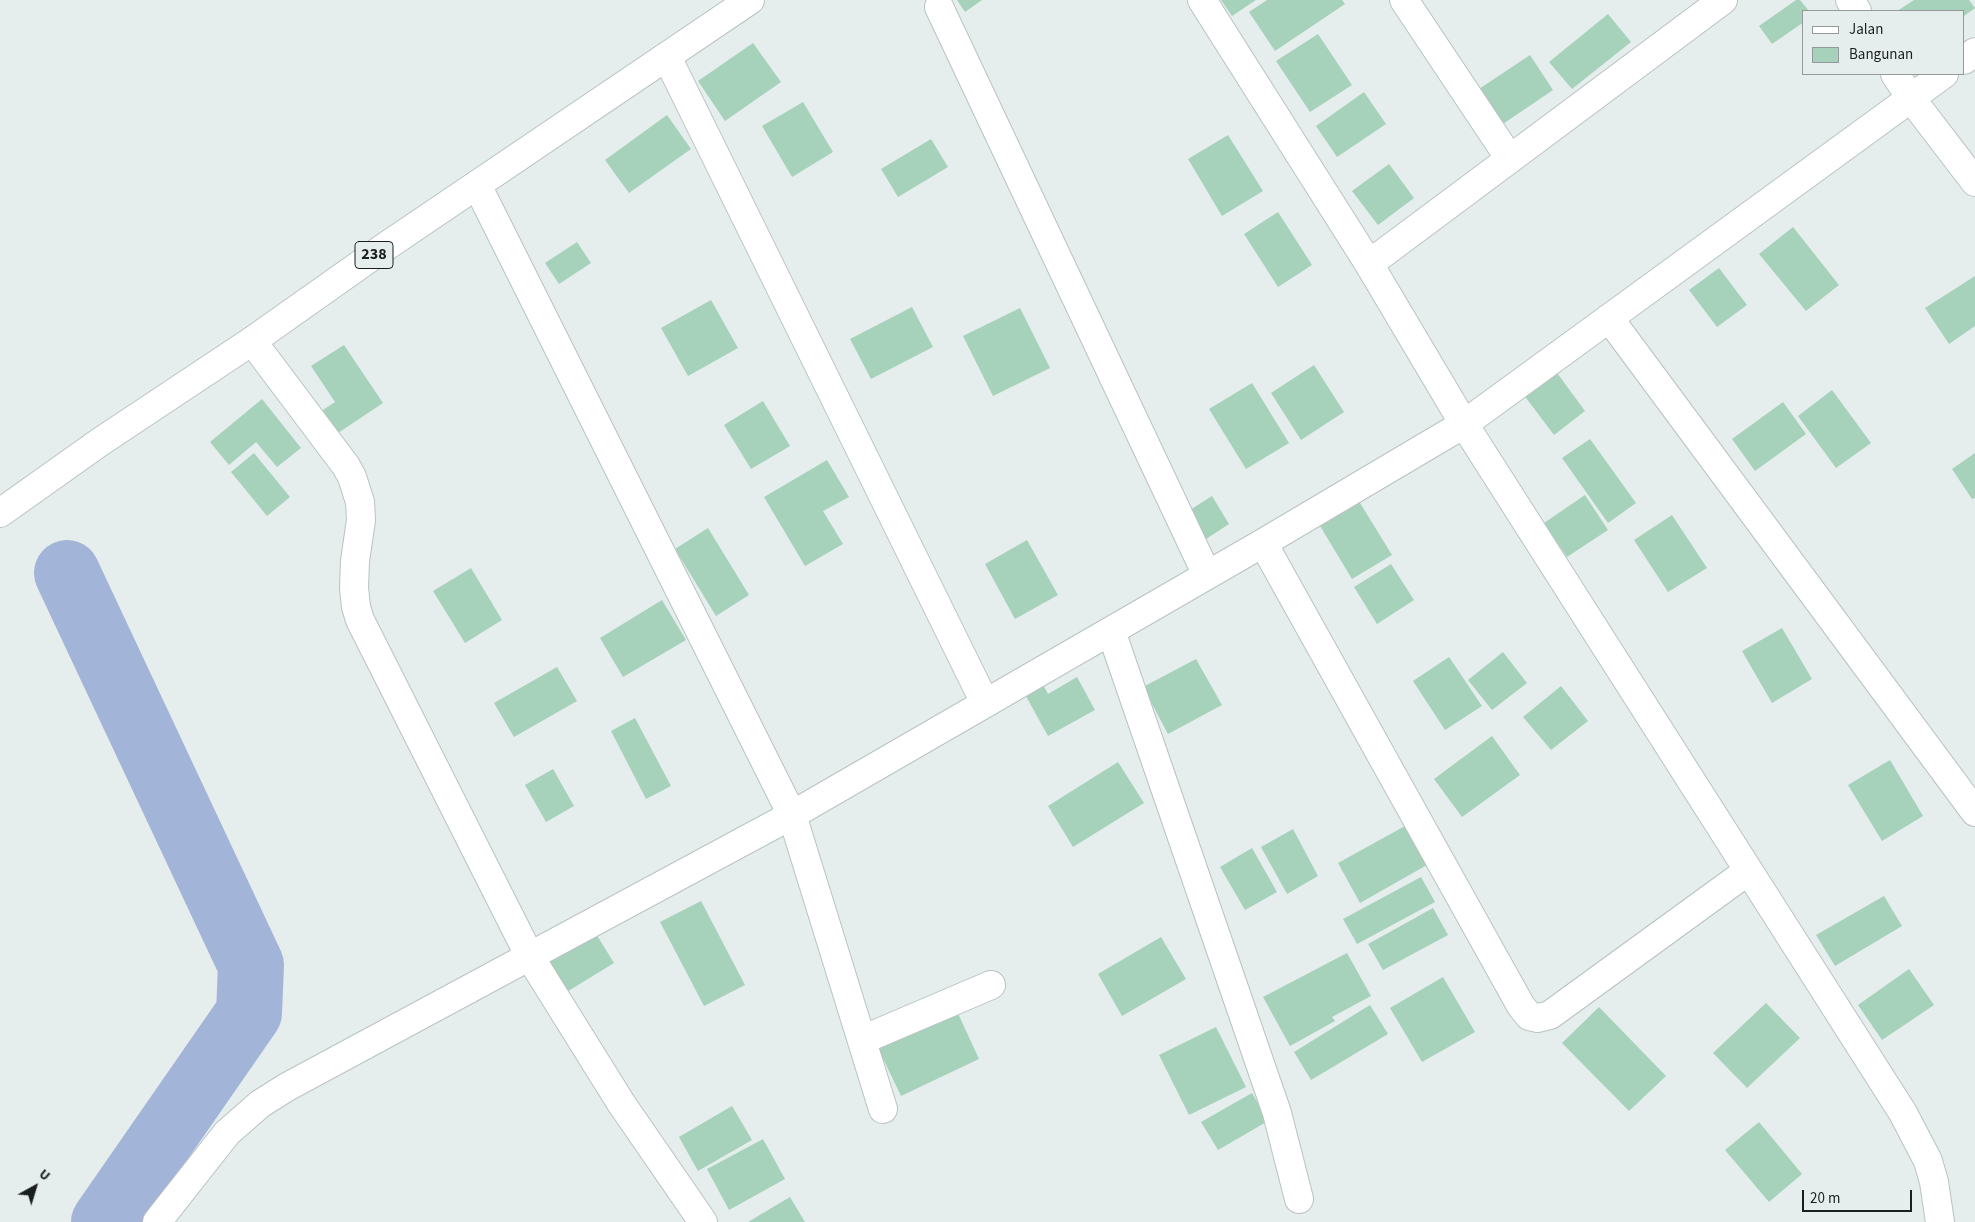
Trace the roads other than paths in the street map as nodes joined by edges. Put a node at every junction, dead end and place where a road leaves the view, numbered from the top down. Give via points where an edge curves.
1 (750, 0) edge
2 (1202, 0) edge
3 (1404, 0) edge
4 (1723, 0) edge
5 (939, 7) dead end
6 (667, 57) junction
7 (1896, 75) edge
8 (1943, 75) edge
9 (1910, 97) junction
10 (1510, 159) junction
11 (1975, 182) edge
12 (477, 186) junction
13 (1369, 264) junction
14 (1609, 318) junction
15 (252, 341) junction
16 (1464, 424) junction
17 (0, 513) edge
18 (1263, 543) junction
19 (1207, 575) junction
20 (1111, 631) junction
21 (985, 703) junction
22 (1975, 812) edge
23 (792, 814) junction
24 (1748, 871) junction
25 (530, 957) junction
26 (991, 985) dead end
27 (862, 1040) junction
28 (883, 1109) dead end
29 (1299, 1199) dead end
30 (157, 1222) edge
31 (703, 1222) edge
32 (1940, 1222) edge

1 - 6 street, 238
2 - 13 street
3 - 10 street
4 - 10 street
5 - 19 street
6 - 12 street, 238
6 - 21 street
7 - 9 street
8 - 9 street
9 - 11 street
9 - 14 street
10 - 13 street
12 - 15 street, 238
12 - 23 street
13 - 16 street
14 - 16 street
14 - 22 street
15 - 17 street, 238
15 - 25 street via 352,478 361,511 354,588 360,620
16 - 18 street
16 - 24 street
18 - 19 street
18 - 24 street via 1529,1016 1550,1015
19 - 20 street
20 - 21 street
20 - 29 street via 1277,1113
21 - 23 street
23 - 25 street
23 - 27 street
24 - 32 street via 1915,1134 1932,1175
25 - 30 street via 260,1104 227,1133
25 - 31 street via 621,1103
26 - 27 street
27 - 28 street

